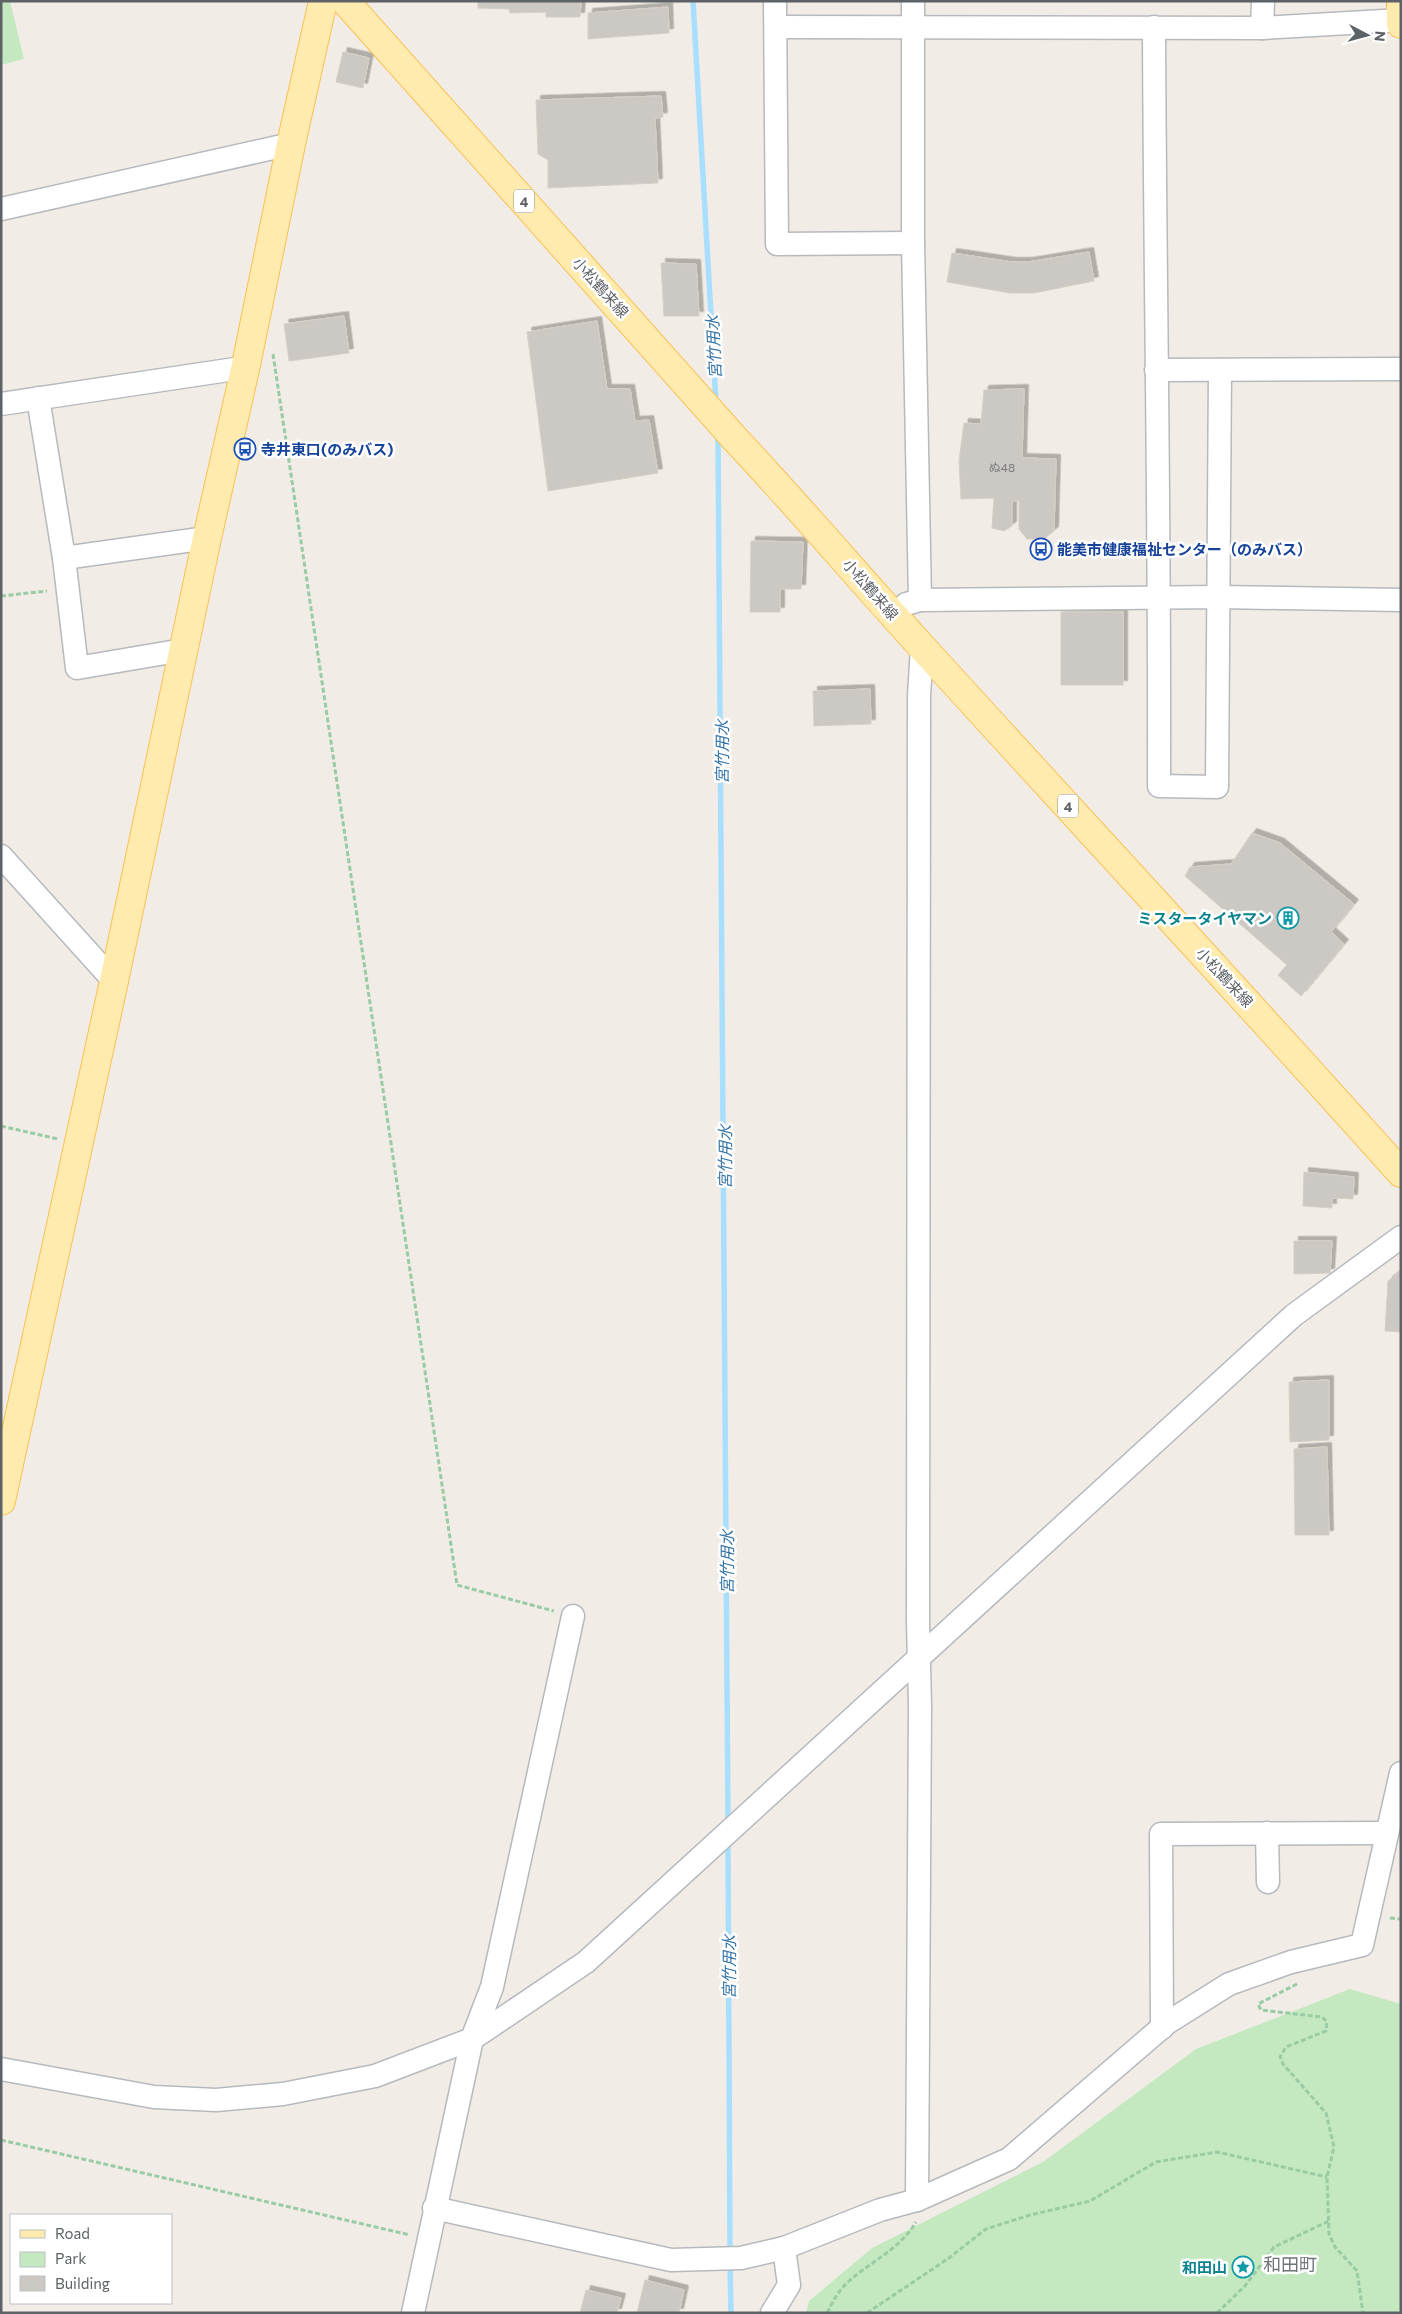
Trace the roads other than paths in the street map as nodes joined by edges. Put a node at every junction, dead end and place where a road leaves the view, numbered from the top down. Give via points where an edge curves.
1 (323, 1) edge
2 (345, 1) edge
3 (775, 1) edge
4 (913, 1) edge
5 (1262, 1) edge
6 (1400, 1) edge
7 (1400, 20) edge
8 (1401, 24) edge
9 (776, 27) junction
10 (913, 27) junction
11 (1154, 27) junction
12 (1262, 28) junction
13 (291, 144) junction
14 (1, 209) edge
15 (913, 243) junction
16 (246, 365) junction
17 (1401, 369) edge
18 (1156, 370) junction
19 (1220, 370) junction
20 (38, 398) junction
21 (1, 404) edge
22 (206, 538) junction
23 (64, 558) junction
24 (1219, 596) junction
25 (1160, 598) junction
26 (920, 600) junction
27 (1401, 600) edge
28 (889, 610) junction
29 (922, 647) junction
30 (183, 650) junction
31 (1, 856) edge
32 (114, 981) junction
33 (1401, 1173) edge
34 (1401, 1237) edge
35 (1, 1500) edge
36 (573, 1616) road end
37 (918, 1658) junction
38 (1401, 1773) edge
39 (1388, 1833) junction
40 (1267, 1834) junction
41 (1268, 1882) dead end
42 (1162, 2028) junction
43 (472, 2039) junction
44 (1, 2069) edge
45 (917, 2200) junction
46 (434, 2208) junction
47 (784, 2248) junction
48 (413, 2313) edge
49 (772, 2313) edge

1 - 13 main road
2 - 28 main road, 小松鶴来線 / 4
3 - 9 street
4 - 10 street
5 - 12 street
6 - 7 main road
7 - 8 main road
7 - 12 street
9 - 10 street
9 - 15 street via 777,244
10 - 11 street
10 - 15 street
11 - 12 street
11 - 18 street
13 - 14 street
13 - 16 main road
15 - 26 street
16 - 20 street
16 - 22 main road
17 - 19 street
18 - 19 street
18 - 25 street
19 - 24 street
20 - 21 street
20 - 23 street
22 - 23 street
22 - 30 main road
23 - 30 street via 77,668
24 - 25 street
24 - 25 street via 1217,786 1158,786
24 - 27 street
25 - 26 street
26 - 28 street
28 - 29 main road, 小松鶴来線 / 4
29 - 33 main road, 小松鶴来線 / 4
29 - 37 street via 919,726
30 - 32 main road
31 - 32 street
32 - 35 main road
34 - 37 street via 1294,1314
36 - 43 street via 492,1987
37 - 43 street via 586,1962
37 - 45 street
38 - 39 street
39 - 40 street
39 - 42 street via 1362,1945 1290,1962 1229,1984
40 - 41 street
40 - 42 street via 1162,1834
42 - 45 street via 1009,2159
43 - 44 street via 376,2076 283,2094 216,2100 154,2098
43 - 46 street
45 - 47 street via 880,2210
46 - 47 street via 671,2260 741,2258
46 - 48 street
47 - 49 street via 789,2285

